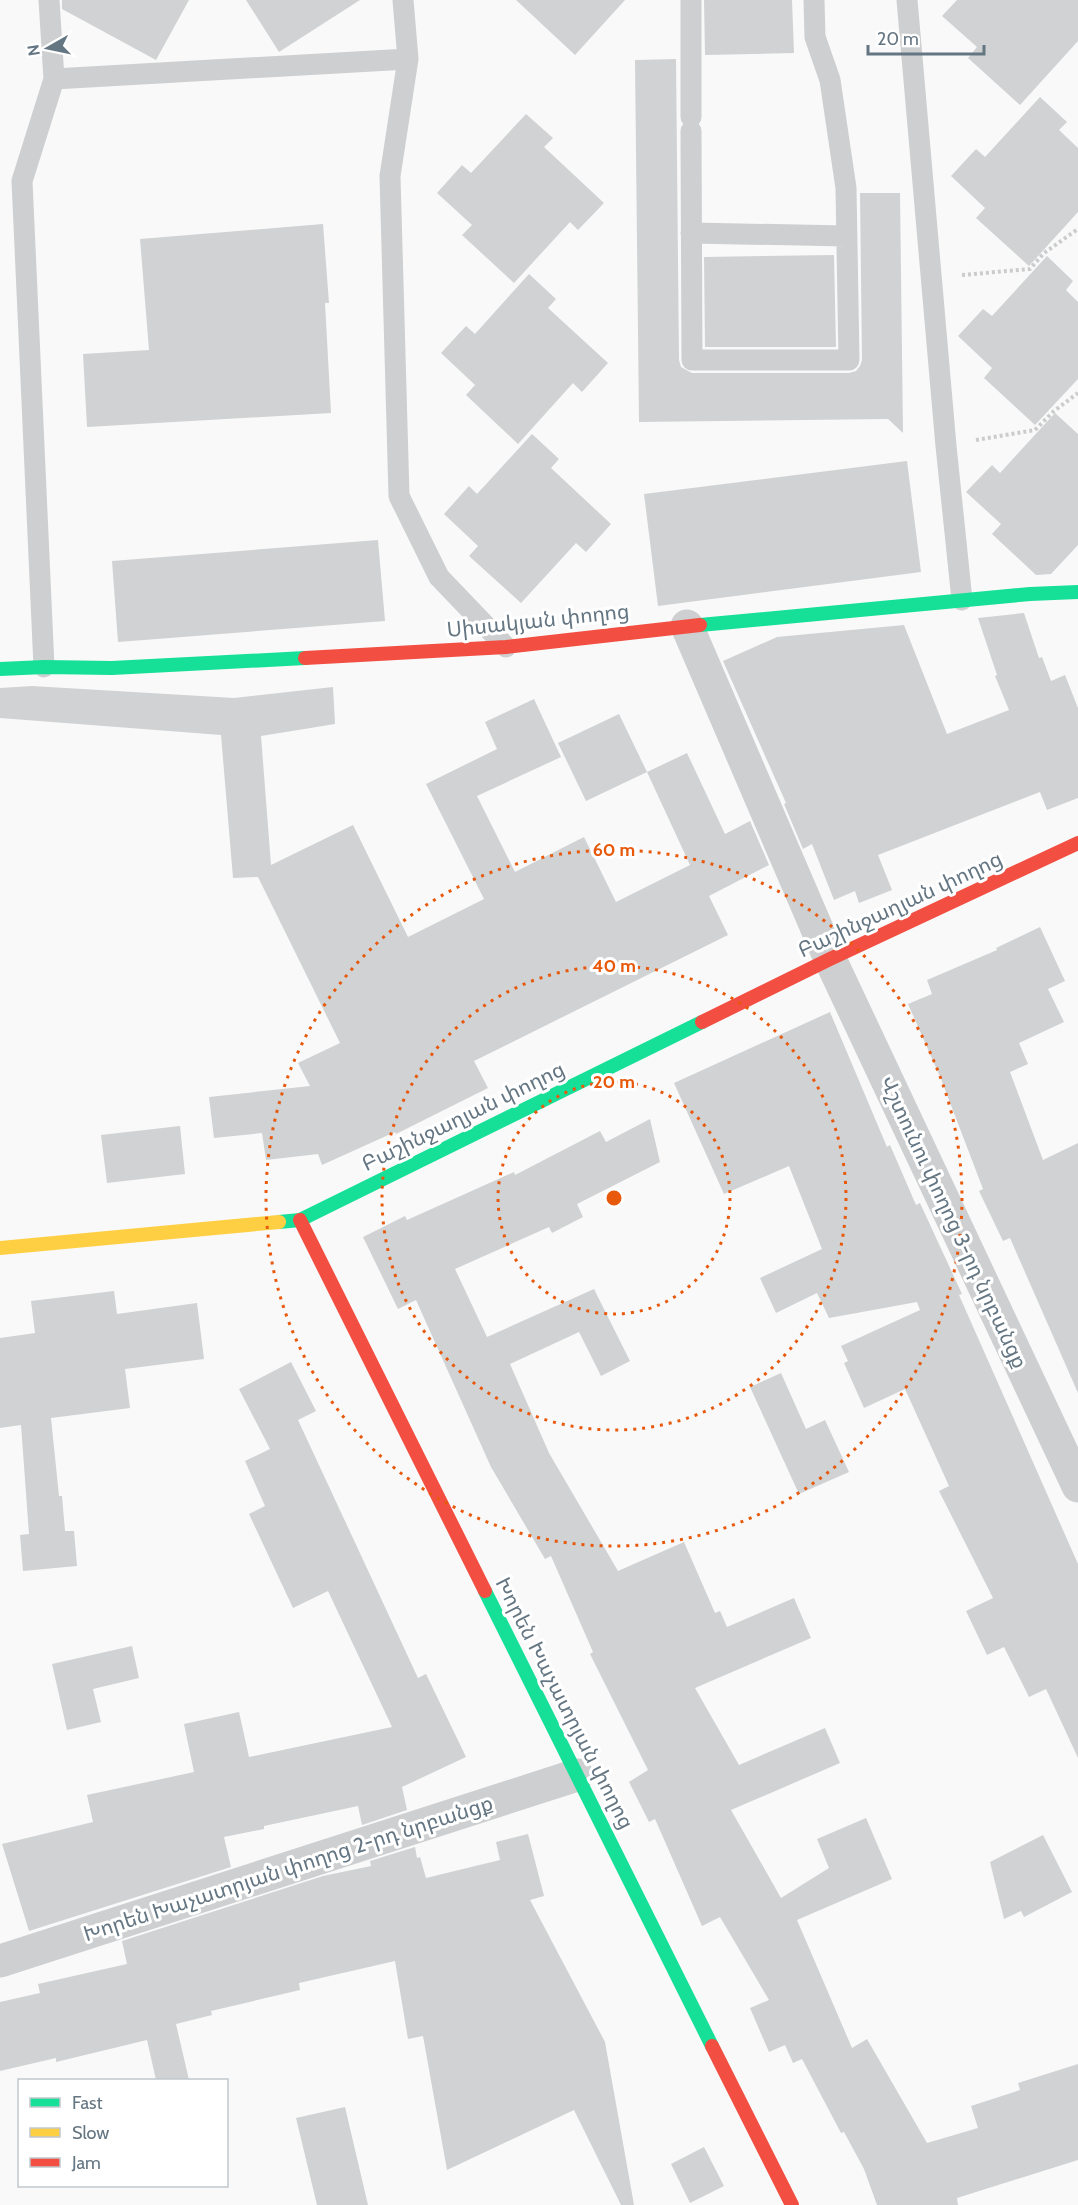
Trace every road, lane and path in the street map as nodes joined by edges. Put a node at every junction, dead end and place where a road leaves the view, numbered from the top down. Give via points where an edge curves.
1 (49, 0) edge
2 (403, 0) edge
3 (691, 0) edge
4 (814, 0) edge
5 (907, 0) edge
6 (408, 59) junction
7 (54, 79) junction
8 (1078, 229) edge
9 (691, 233) junction
10 (847, 236) junction
11 (931, 278) junction
12 (1078, 393) edge
13 (946, 446) junction
14 (1078, 592) edge
15 (962, 600) junction
16 (687, 626) junction
17 (506, 647) junction
18 (44, 667) junction
19 (0, 669) edge
20 (1078, 843) edge
21 (830, 959) junction
22 (300, 1220) junction
23 (0, 1248) edge
24 (1078, 1485) edge
25 (577, 1775) junction
26 (0, 1961) edge
27 (792, 2205) edge

1 - 7 lane
2 - 6 lane
3 - 9 lane
4 - 10 lane via 815,37 830,80 846,188
5 - 11 lane
6 - 7 lane
6 - 17 lane via 390,176 399,496 439,577
7 - 18 lane via 22,181
8 - 11 path via 1044,253 1030,270
9 - 10 lane
9 - 10 lane via 692,360 849,360
11 - 13 lane
12 - 13 path via 1035,430
13 - 15 lane
14 - 15 street, Սիսակյան փողոց
15 - 16 street, Սիսակյան փողոց
16 - 17 street, Սիսակյան փողոց
16 - 21 street, Վշտունու փողոց 3-րդ նրբանցք
17 - 18 street, Սիսակյան փողոց via 112,668
18 - 19 street, Սիսակյան փողոց
20 - 21 street, Բաշինջաղյան փողոց
21 - 22 street, Բաշինջաղյան փողոց
21 - 24 street, Վշտունու փողոց 3-րդ նրբանցք
22 - 23 street, Բաշինջաղյան փողոց
22 - 25 street, Խորեն Խաչատրյան փողոց
25 - 26 street, Խորեն Խաչատրյան փողոց 2-րդ նրբանցք
25 - 27 street, Խորեն Խաչատրյան փողոց

